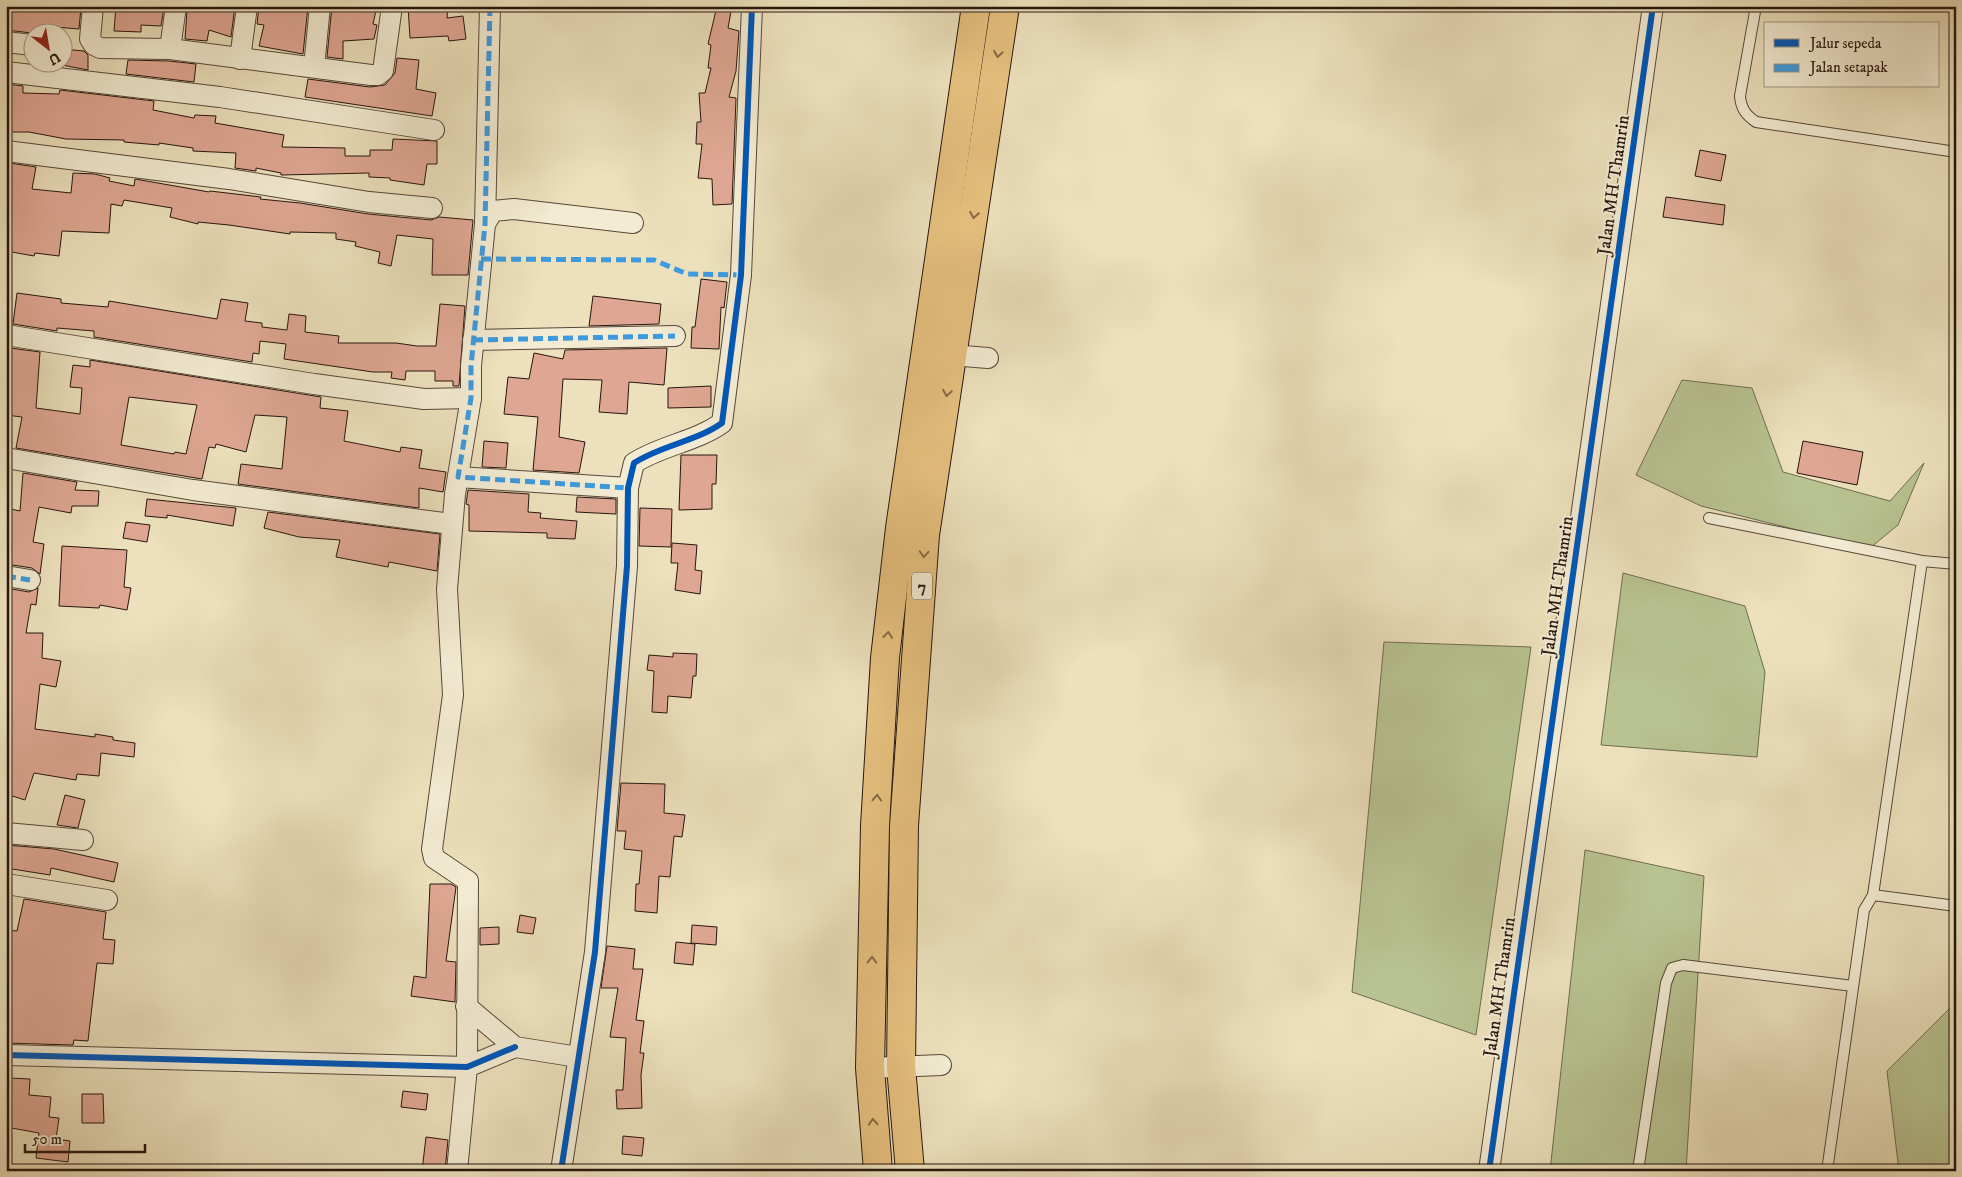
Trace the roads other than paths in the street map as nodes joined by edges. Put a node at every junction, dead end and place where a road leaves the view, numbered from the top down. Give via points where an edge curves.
1 (176, 6) edge
2 (247, 6) edge
3 (320, 6) edge
4 (392, 6) edge
5 (490, 6) edge
6 (752, 6) edge
7 (976, 6) edge
8 (1005, 6) edge
9 (1653, 6) edge
10 (1756, 6) edge
11 (89, 7) edge
12 (6, 42) edge
13 (22, 44) edge
14 (170, 49) junction
15 (240, 59) junction
16 (314, 67) junction
17 (6, 72) edge
18 (434, 130) dead end
19 (6, 151) edge
20 (1956, 152) edge
21 (432, 208) dead end
22 (633, 223) dead end
23 (485, 224) junction
24 (6, 335) edge
25 (675, 336) dead end
26 (473, 340) junction
27 (925, 353) junction
28 (952, 355) junction
29 (988, 358) dead end
30 (471, 398) junction
31 (6, 458) edge
32 (458, 477) junction
33 (628, 488) junction
34 (1709, 518) dead end
35 (451, 524) junction
36 (1922, 561) junction
37 (1956, 564) edge
38 (6, 576) edge
39 (30, 580) dead end
40 (6, 833) edge
41 (82, 840) dead end
42 (6, 884) edge
43 (1873, 895) junction
44 (108, 900) dead end
45 (1956, 906) edge
46 (1853, 986) junction
47 (466, 1006) junction
48 (515, 1047) junction
49 (6, 1055) edge
50 (578, 1057) junction
51 (941, 1065) dead end
52 (901, 1066) junction
53 (467, 1067) junction
54 (870, 1068) junction
55 (457, 1171) edge
56 (561, 1171) edge
57 (878, 1171) edge
58 (910, 1171) edge
59 (1489, 1171) edge
60 (1638, 1171) edge
61 (1827, 1171) edge

1 - 14 street
2 - 15 street
3 - 16 street
4 - 16 street via 382,70 378,75
5 - 23 street
6 - 33 street via 741,275 722,423 692,440 670,445 634,463
7 - 27 highway, 7
8 -> 28 highway, 7
9 - 59 street, Jalan MH Thamrin
10 - 20 lane via 1740,96 1746,115 1756,122
11 - 14 street via 90,39 94,45 100,48
12 - 13 street
14 - 15 street
15 - 16 street
17 - 18 street via 220,97
19 - 21 street via 229,178 370,202
22 - 23 street via 509,209 493,211
23 - 26 street
24 - 30 street via 424,399
25 - 26 street
26 - 30 street
27 - 28 street
54 -> 27 highway, 7 via 875,826 885,658
28 - 29 street
28 -> 52 highway, 7 via 925,536 904,826
30 - 32 street
31 - 35 street via 194,490
32 - 33 street
32 - 35 street
33 - 50 street via 627,566 596,942
34 - 36 lane
35 - 47 street via 447,589 453,695 432,849 434,858 468,881
36 - 37 lane
36 - 43 lane
38 - 39 street
40 - 41 street
42 - 44 street
43 - 45 lane
43 - 46 lane via 1864,910
46 - 60 lane via 1683,965 1672,968 1666,983
46 - 61 lane
47 - 48 street
47 - 53 street
48 - 50 street
48 - 53 street
49 - 53 street
50 - 56 street
51 - 52 street
52 - 54 street
52 - 58 highway, 7
53 - 55 street
57 -> 54 highway, 7

